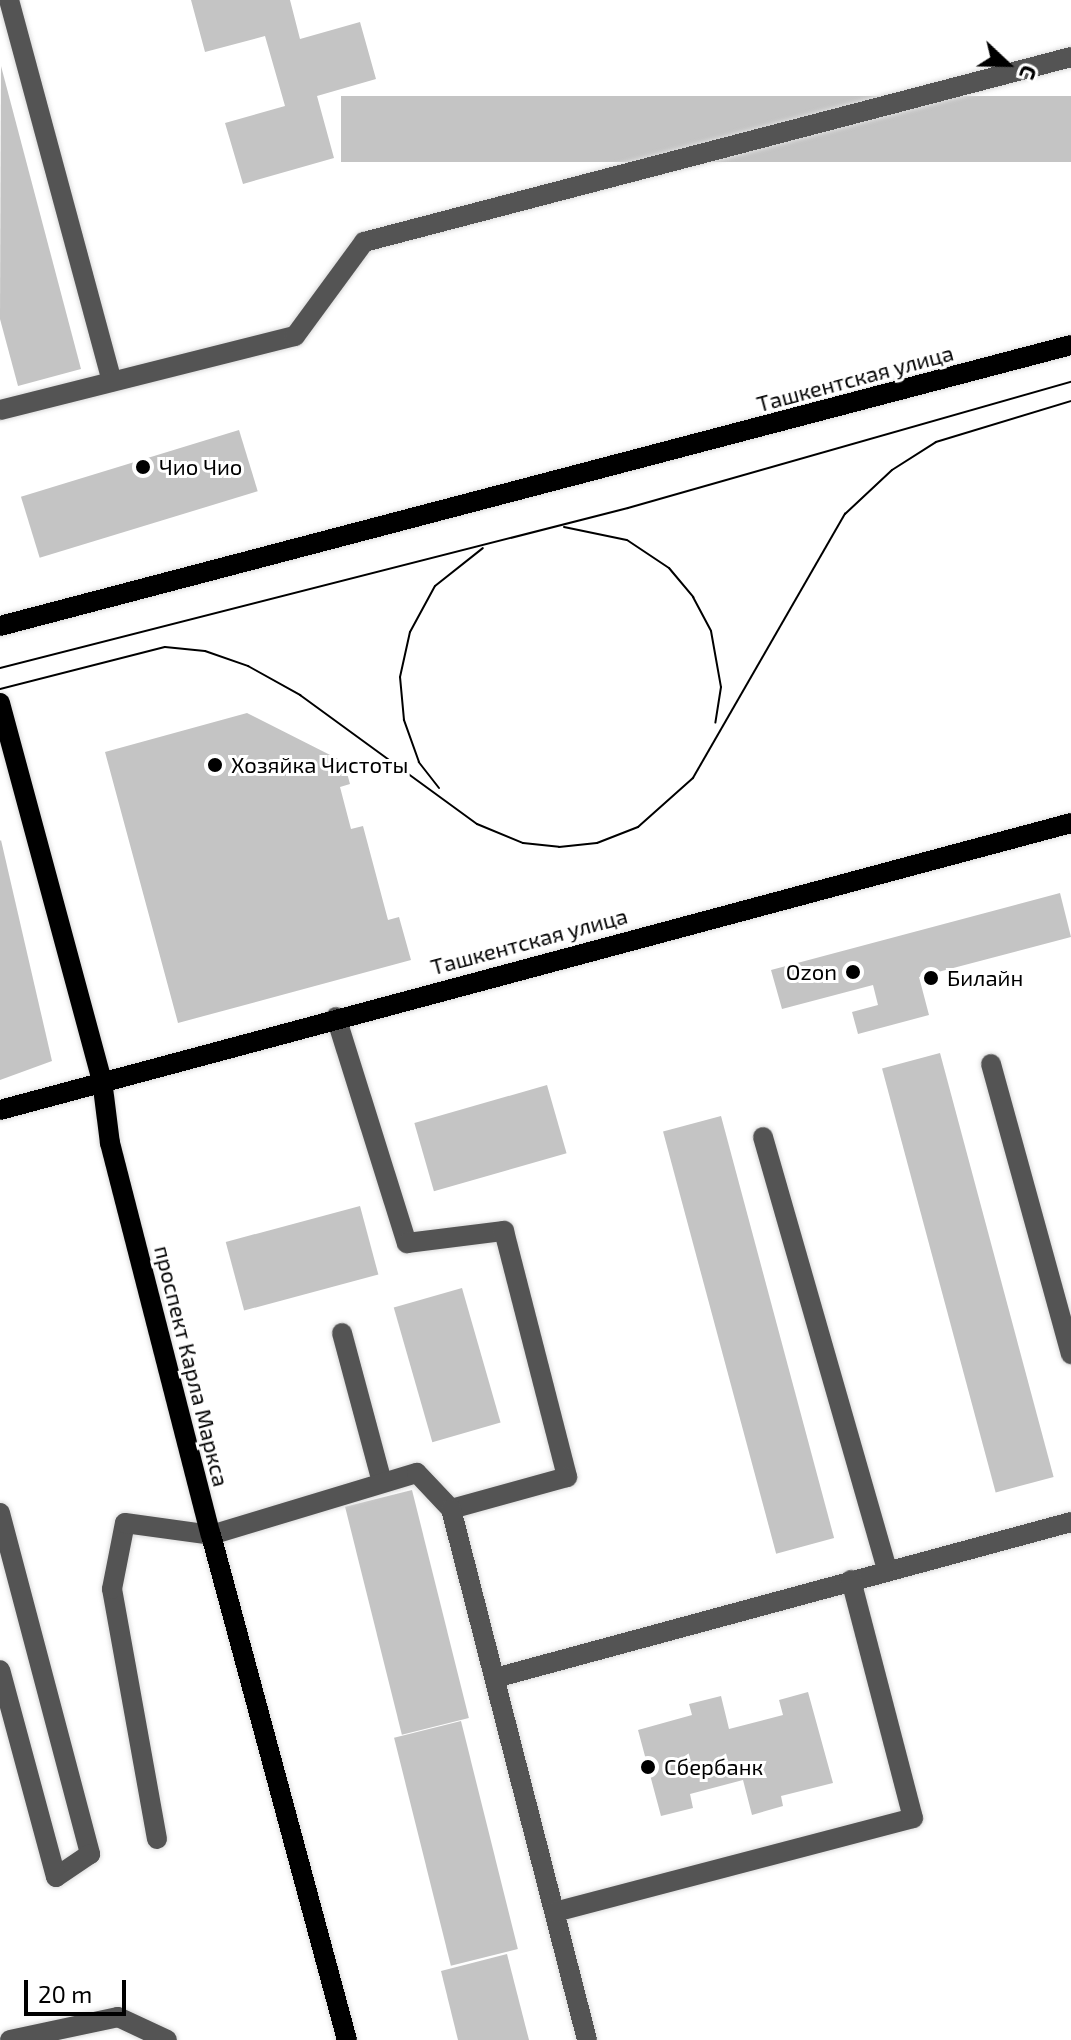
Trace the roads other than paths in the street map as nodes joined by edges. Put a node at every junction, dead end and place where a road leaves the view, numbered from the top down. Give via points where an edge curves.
1 (9, 0) edge
2 (1071, 57) edge
3 (1071, 345) edge
4 (112, 381) junction
5 (0, 410) edge
6 (0, 626) edge
7 (0, 703) edge
8 (1071, 823) edge
9 (336, 1017) junction
10 (991, 1064) dead end
11 (102, 1080) junction
12 (0, 1110) edge
13 (763, 1137) dead end
14 (342, 1333) dead end
15 (1071, 1354) edge
16 (382, 1482) junction
17 (451, 1509) junction
18 (0, 1513) edge
19 (1071, 1522) edge
20 (211, 1535) junction
21 (887, 1570) junction
22 (851, 1580) junction
23 (0, 1670) edge
24 (495, 1678) junction
25 (157, 1839) dead end
26 (555, 1912) junction
27 (77, 2032) edge
28 (10, 2040) edge
29 (167, 2040) edge
30 (347, 2040) edge
31 (587, 2040) edge

1 - 4 lane
2 - 4 lane via 364,242 295,336
3 - 6 main road, Ташкентская улица
4 - 5 lane
7 - 11 main road, проспект Карла Маркса
8 - 9 main road, Ташкентская улица
9 - 11 main road, Ташкентская улица
9 - 17 lane via 407,1243 504,1231 567,1477
10 - 15 lane
11 - 12 main road, Ташкентская улица
11 - 20 main road, проспект Карла Маркса via 110,1143
13 - 21 lane
14 - 16 lane
16 - 17 lane via 417,1473
16 - 20 lane
17 - 24 lane
18 - 23 lane via 90,1854 56,1877
19 - 21 lane
20 - 25 lane via 125,1523 112,1589
20 - 30 main road, проспект Карла Маркса
21 - 22 lane
22 - 24 lane
22 - 26 lane via 913,1818
24 - 26 lane
26 - 31 lane
27 - 28 lane
27 - 29 lane via 118,2017

